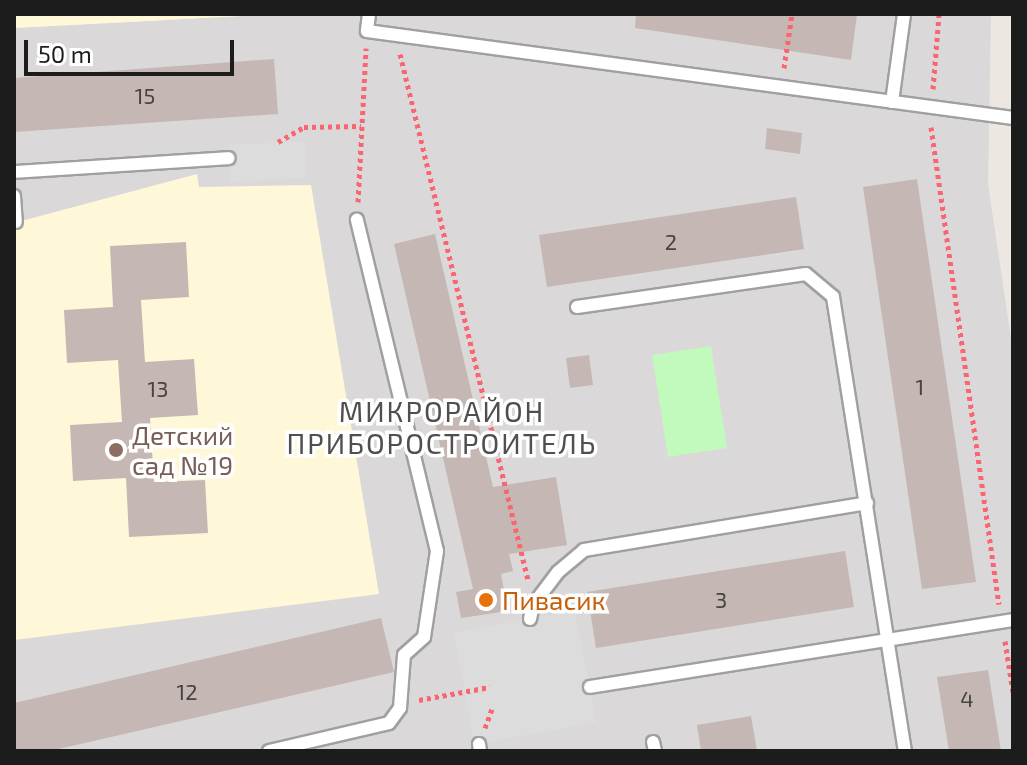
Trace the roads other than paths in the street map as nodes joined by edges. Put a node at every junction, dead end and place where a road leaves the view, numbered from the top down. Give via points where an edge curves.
1 (369, 14) edge
2 (904, 14) edge
3 (892, 102) junction
4 (1013, 118) edge
5 (229, 158) dead end
6 (14, 172) edge
7 (14, 196) edge
8 (357, 220) road end
9 (16, 222) dead end
10 (577, 307) dead end
11 (867, 503) junction
12 (530, 619) dead end
13 (1007, 622) edge
14 (888, 638) junction
15 (590, 687) dead end
16 (269, 751) edge
17 (905, 751) edge

1 - 3 lane via 367,31
2 - 3 lane
3 - 4 lane
5 - 6 lane
7 - 9 lane
8 - 16 lane via 437,551 424,637 404,655 400,708 389,723
10 - 11 lane via 806,274 833,297
11 - 12 lane via 584,550 533,605
11 - 14 lane
13 - 14 lane
14 - 15 lane
14 - 17 lane

